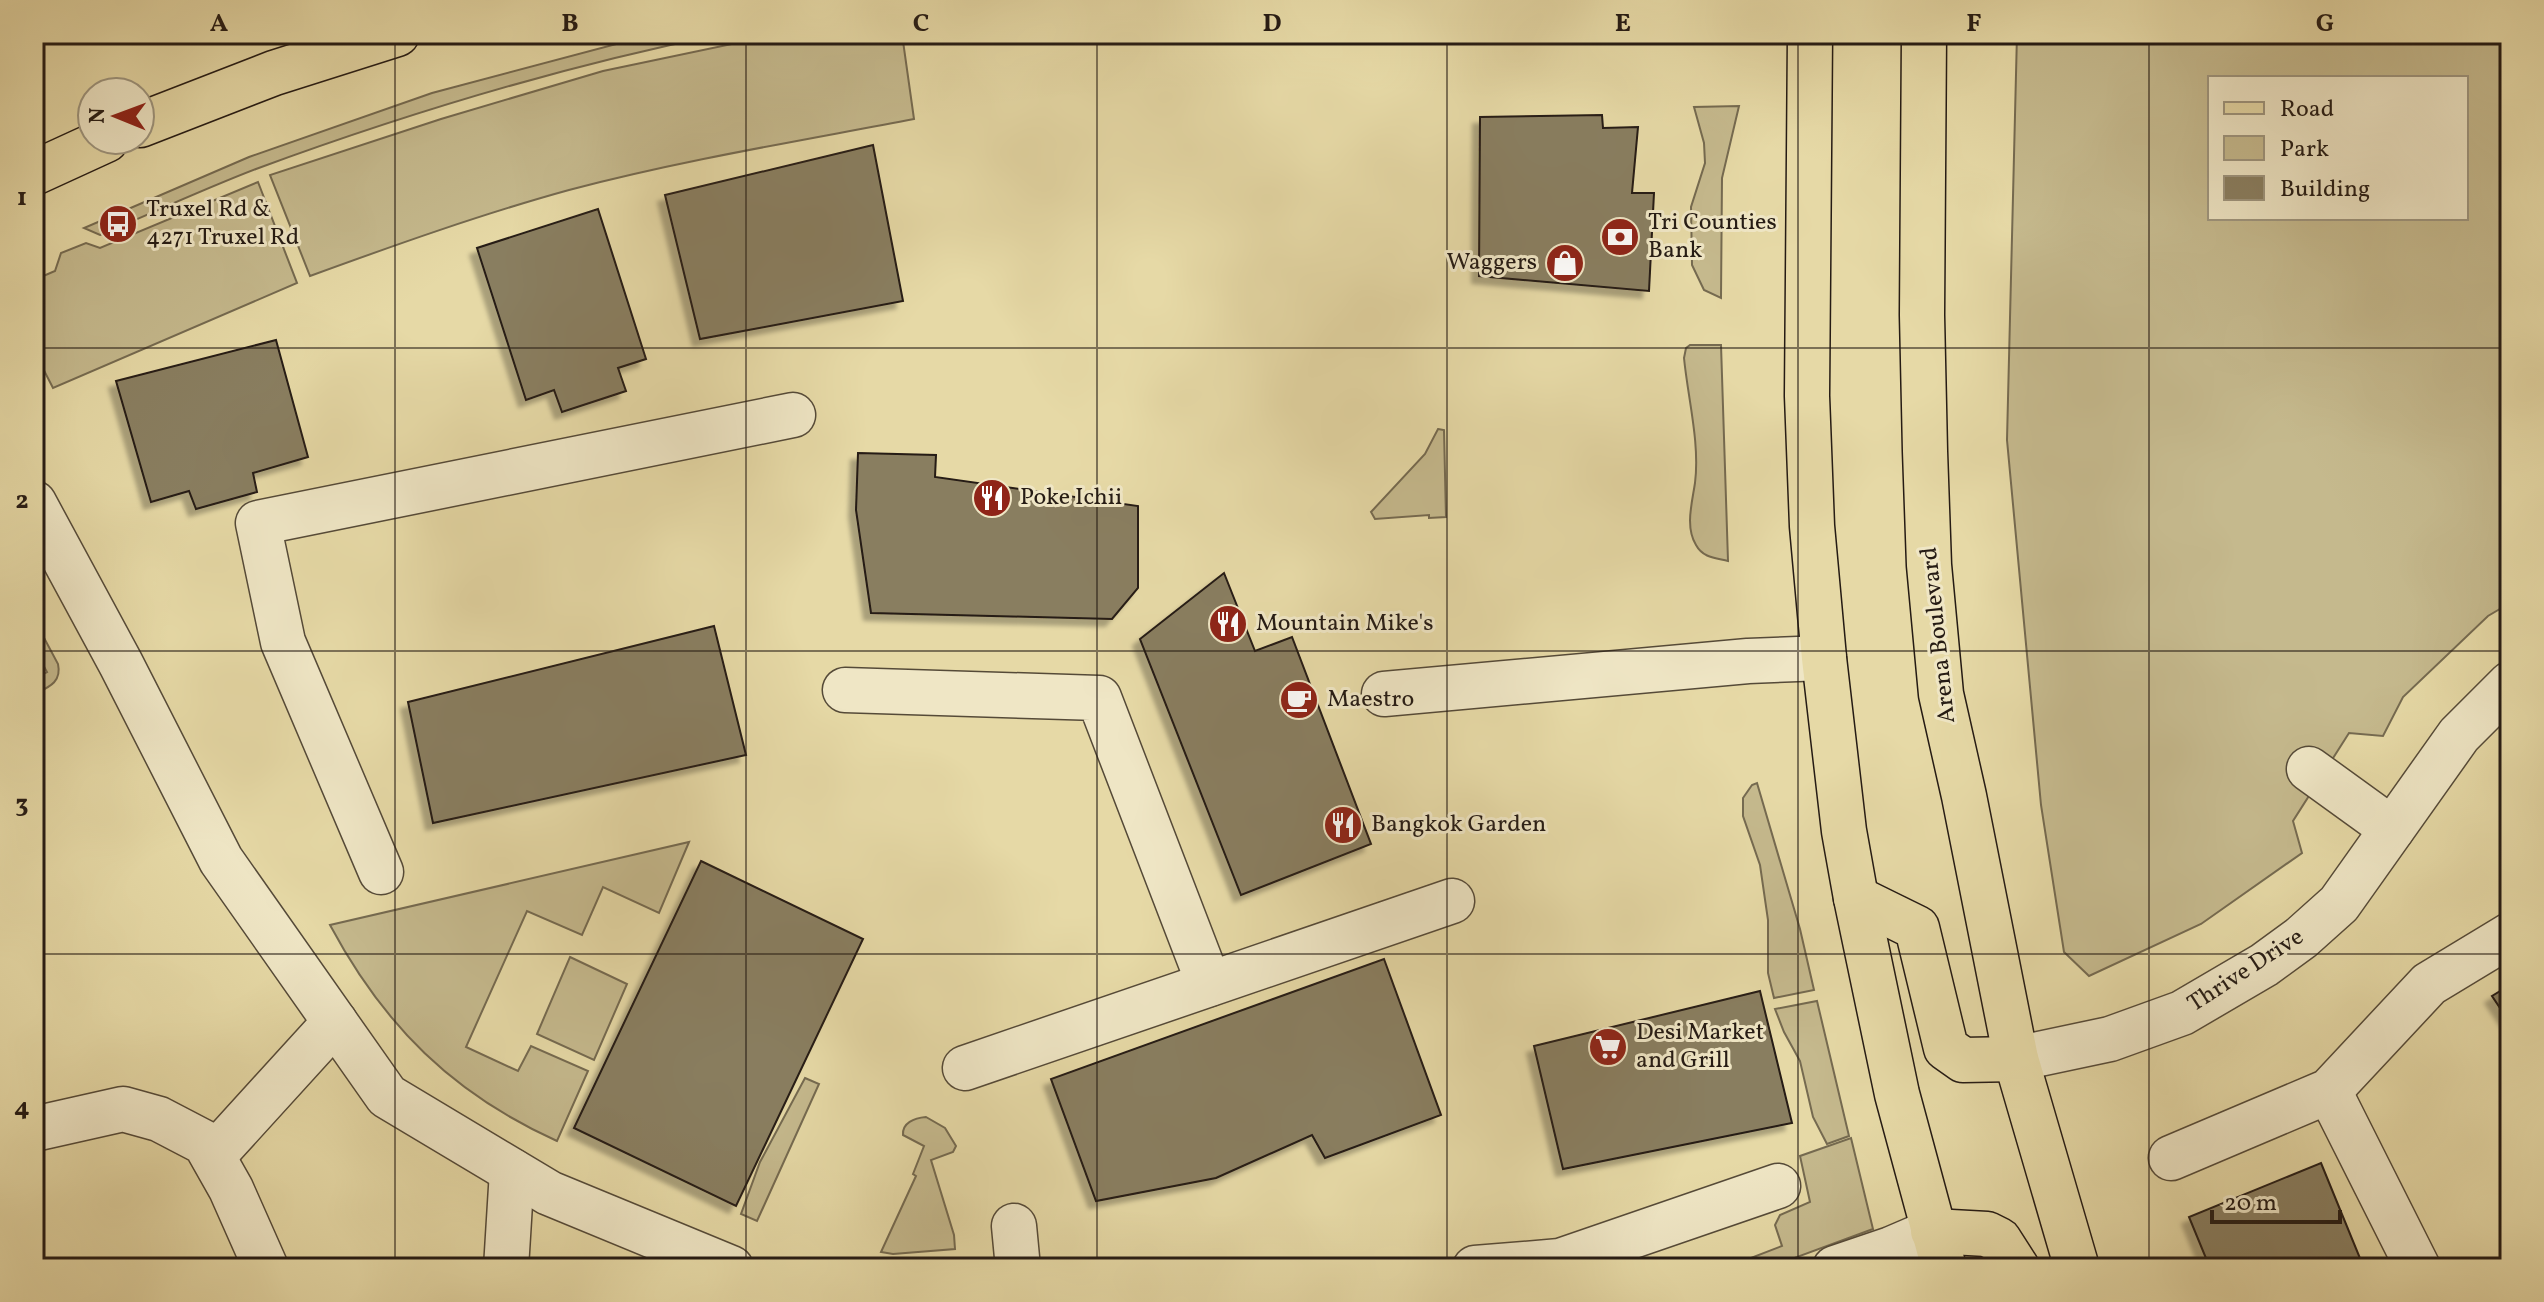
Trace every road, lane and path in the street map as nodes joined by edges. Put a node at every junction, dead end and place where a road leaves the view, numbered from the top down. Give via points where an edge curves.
1 (397, 34) edge
2 (1810, 34) edge
3 (1924, 34) edge
4 (156, 119) edge
5 (76, 154) edge
6 (34, 173) edge
7 (793, 415) dead end
8 (34, 503) edge
9 (1824, 658) junction
10 (2510, 684) edge
11 (845, 690) dead end
12 (1384, 694) dead end
13 (2309, 769) dead end
14 (2392, 829) junction
15 (381, 872) dead end
16 (1856, 898) junction
17 (1452, 901) dead end
18 (2510, 935) edge
19 (1209, 984) junction
20 (335, 1022) junction
21 (2016, 1059) junction
22 (965, 1068) dead end
23 (2329, 1091) junction
24 (34, 1129) edge
25 (213, 1156) junction
26 (2171, 1158) dead end
27 (512, 1171) junction
28 (1778, 1186) dead end
29 (1938, 1249) edge
30 (266, 1268) edge
31 (506, 1268) edge
32 (731, 1268) edge
33 (1475, 1268) edge
34 (1835, 1268) edge
35 (2017, 1268) edge
36 (2077, 1268) edge
37 (2418, 1268) edge

1 - 4 main road via 274,73
2 - 9 main road via 1807,396
3 - 21 main road, Arena Boulevard via 1922,315 1929,565 1941,694
5 - 6 main road
7 - 15 street via 258,523 283,642
8 - 20 street via 221,860
9 - 12 street
9 - 16 main road
10 - 14 street, Thrive Drive via 2459,735
11 - 19 street via 1099,698
13 - 14 street
14 - 21 street, Thrive Drive via 2339,904 2301,938 2220,992 2142,1029
16 - 21 main road via 1917,928 1946,1048 1963,1060
16 - 29 main road via 1897,1094
17 - 19 street
18 - 23 street via 2429,984
19 - 22 street
20 - 25 street
20 - 27 street via 387,1096
21 - 36 main road, Arena Boulevard
23 - 26 street
23 - 37 street
24 - 25 street via 123,1109 194,1137
25 - 30 street
27 - 31 street
27 - 32 street via 549,1193
28 - 33 street via 1560,1261
29 - 34 street via 1891,1249
29 - 35 main road via 1987,1234 1999,1240

